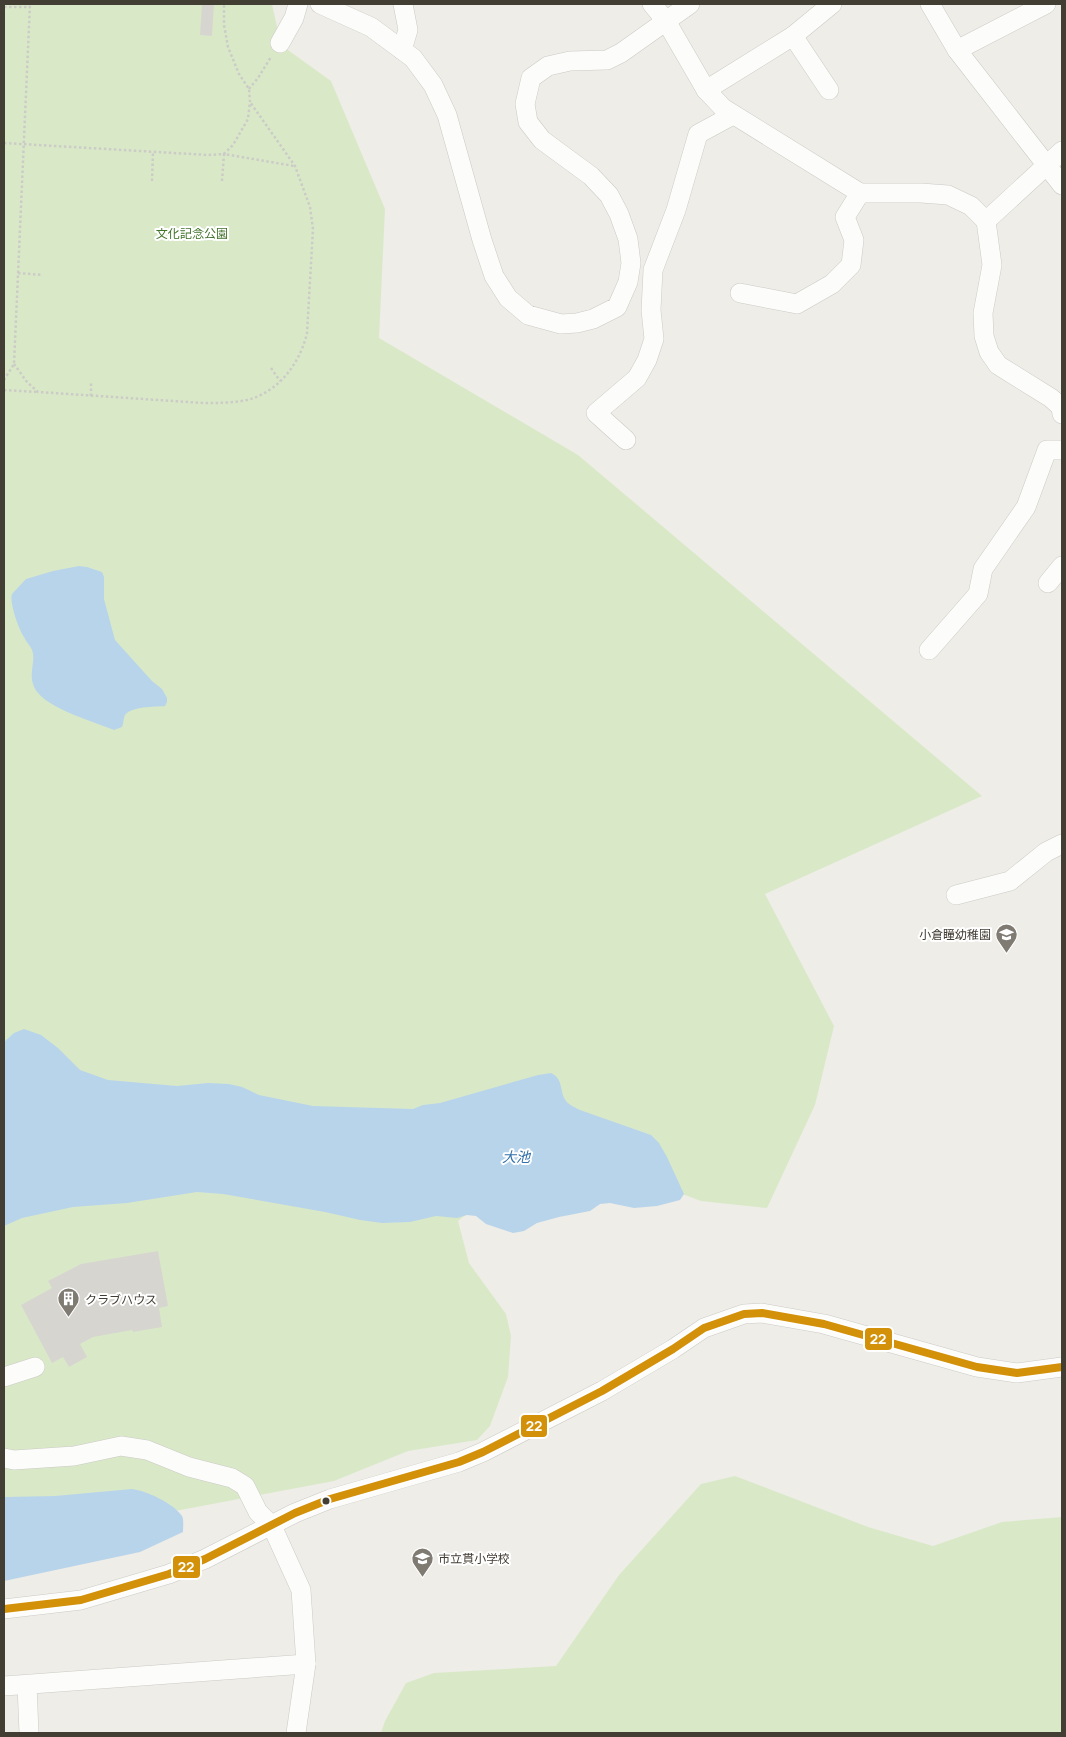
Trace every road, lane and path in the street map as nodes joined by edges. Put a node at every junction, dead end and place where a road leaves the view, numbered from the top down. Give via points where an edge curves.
1 (224, 4) edge
2 (298, 4) edge
3 (320, 4) edge
4 (403, 4) edge
5 (652, 4) edge
6 (690, 4) edge
7 (832, 4) edge
8 (930, 4) edge
9 (1046, 4) edge
10 (30, 6) edge
11 (4, 7) edge
12 (666, 21) junction
13 (793, 36) junction
14 (280, 43) joint
15 (402, 50) junction
16 (957, 50) junction
17 (249, 89) junction
18 (706, 90) junction
19 (829, 90) dead end
20 (250, 102) junction
21 (733, 115) junction
22 (4, 143) edge
23 (24, 144) junction
24 (1062, 151) edge
25 (153, 152) junction
26 (224, 154) junction
27 (1047, 165) junction
28 (295, 166) junction
29 (152, 181) dead end
30 (222, 181) dead end
31 (1062, 184) edge
32 (860, 193) junction
33 (986, 221) junction
34 (628, 245) junction
35 (661, 251) junction
36 (18, 273) junction
37 (43, 275) dead end
38 (740, 293) dead end
39 (14, 364) junction
40 (271, 368) dead end
41 (4, 380) edge
42 (280, 381) junction
43 (91, 382) dead end
44 (4, 390) edge
45 (38, 392) junction
46 (91, 396) junction
47 (1062, 414) edge
48 (626, 440) dead end
49 (1062, 449) edge
50 (1062, 566) edge
51 (1048, 582) dead end
52 (929, 650) dead end
53 (1062, 844) edge
54 (956, 894) dead end
55 (35, 1367) dead end
56 (1062, 1367) edge
57 (4, 1377) edge
58 (4, 1458) edge
59 (272, 1526) junction
60 (4, 1609) edge
61 (306, 1664) junction
62 (27, 1685) junction
63 (4, 1686) edge
64 (29, 1733) edge
65 (296, 1733) edge

1 - 17 path via 228,47
2 - 14 street
3 - 15 street via 371,27
4 - 15 street via 408,30
5 - 12 street
6 - 12 street
7 - 13 street
8 - 16 street
9 - 16 street
10 - 11 path
10 - 23 path
12 - 18 street
12 - 34 street via 607,60 548,66 531,78 524,104 528,122 542,140 591,176 609,195 619,214
13 - 18 street
13 - 19 street
14 - 17 path
15 - 34 street via 413,58 433,85 447,115 482,240 494,276 508,298 528,315 561,324 593,319 617,307 628,282 631,263
16 - 27 street
17 - 20 path
18 - 21 street
20 - 26 path via 248,119
20 - 28 path
21 - 32 street
21 - 35 street via 698,134
22 - 23 path
23 - 25 path
23 - 36 path
24 - 27 street
25 - 26 path
25 - 29 path
26 - 28 path
26 - 30 path
27 - 31 street
27 - 33 street
28 - 42 path via 310,207 313,229 307,333 303,350
32 - 33 street via 948,195 971,206
32 - 38 street via 845,217 854,240 851,264 832,284 797,304
33 - 47 street via 992,265 983,313 984,336 989,352 998,364 1051,398 1061,407
34 - 35 street
35 - 48 street via 653,270 654,339 647,360 637,378 596,413
36 - 37 path
36 - 39 path
39 - 41 path
39 - 45 path
40 - 42 path
42 - 46 path via 248,399 225,402
43 - 46 path
44 - 45 path
45 - 46 path
49 - 52 street via 1047,450 1026,507 983,569 978,594
50 - 51 street
53 - 54 street via 1046,852 1010,880
55 - 57 street
56 - 59 street via 1017,1373 977,1368 824,1324 762,1313 744,1314 704,1328 602,1391 483,1452 459,1462 330,1499
58 - 59 street via 74,1456 121,1446 147,1450 189,1467 232,1478 245,1486 258,1512
59 - 60 street via 169,1574 81,1600
59 - 61 street via 301,1590
61 - 62 street
61 - 65 street
62 - 63 street
62 - 64 street

